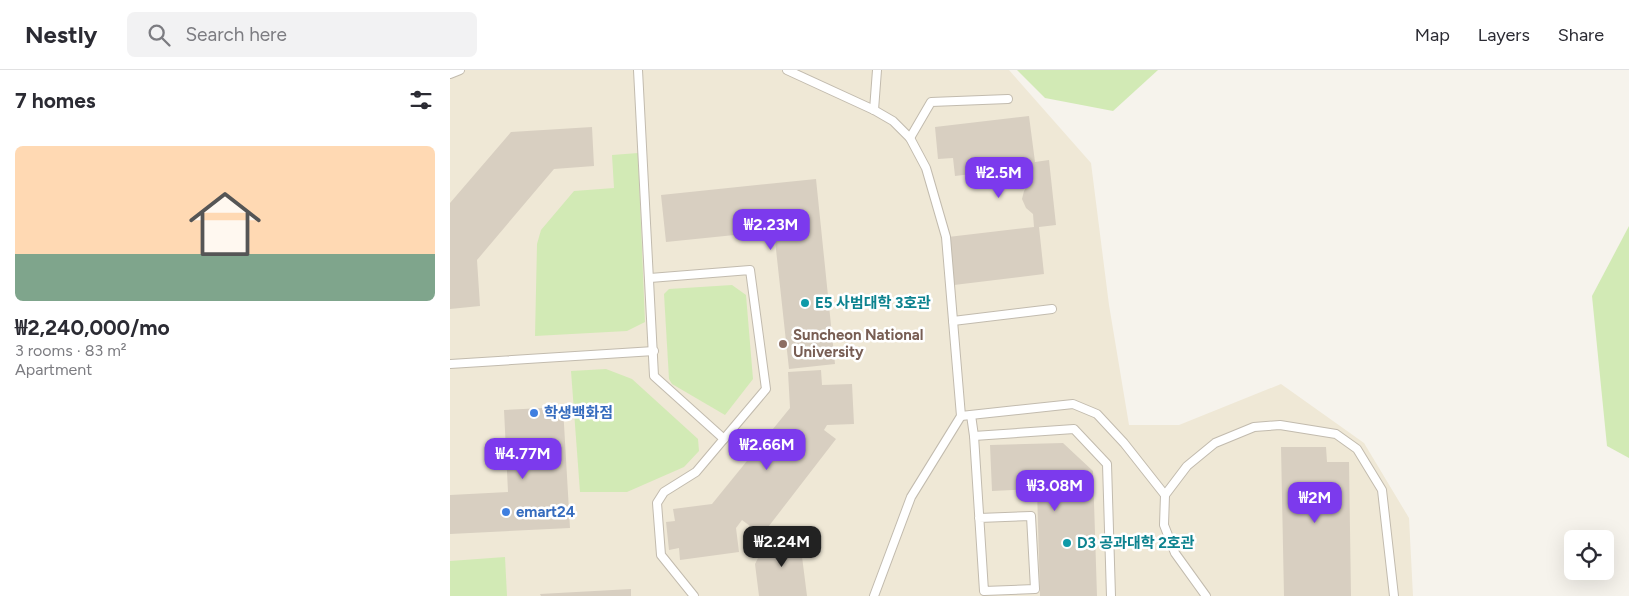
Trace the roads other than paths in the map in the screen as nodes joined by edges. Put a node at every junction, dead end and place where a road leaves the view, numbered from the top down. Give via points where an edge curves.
1 (460, 70) edge
2 (638, 70) edge
3 (787, 70) edge
4 (878, 70) edge
5 (450, 74) edge
6 (1008, 99) dead end
7 (874, 110) junction
8 (910, 138) junction
9 (650, 278) junction
10 (1052, 310) dead end
11 (953, 321) junction
12 (654, 351) junction
13 (450, 364) edge
14 (971, 415) junction
15 (961, 416) junction
16 (974, 436) junction
17 (724, 439) junction
18 (1165, 495) junction
19 (979, 518) junction
20 (694, 596) edge
21 (874, 596) edge
22 (1111, 596) edge
23 (1206, 596) edge
24 (1394, 596) edge

1 - 5 lane
2 - 9 lane
3 - 7 lane
4 - 7 lane
6 - 8 lane via 931,102
7 - 8 lane
8 - 11 lane via 926,168 946,237
9 - 12 lane
9 - 17 lane via 750,270 766,389
10 - 11 lane
11 - 15 lane
12 - 13 lane
12 - 17 lane via 654,376
14 - 15 lane
14 - 16 lane
14 - 18 lane via 1073,404 1097,414
15 - 21 lane via 911,498
16 - 19 lane
16 - 22 lane via 1074,429 1107,464
17 - 20 lane via 696,472 664,492 657,503 661,555
18 - 23 lane via 1164,525 1175,553
18 - 24 lane via 1187,466 1215,443 1254,427 1280,425 1336,434 1357,449 1382,490
19 - 19 lane via 984,591 1035,589 1032,516

